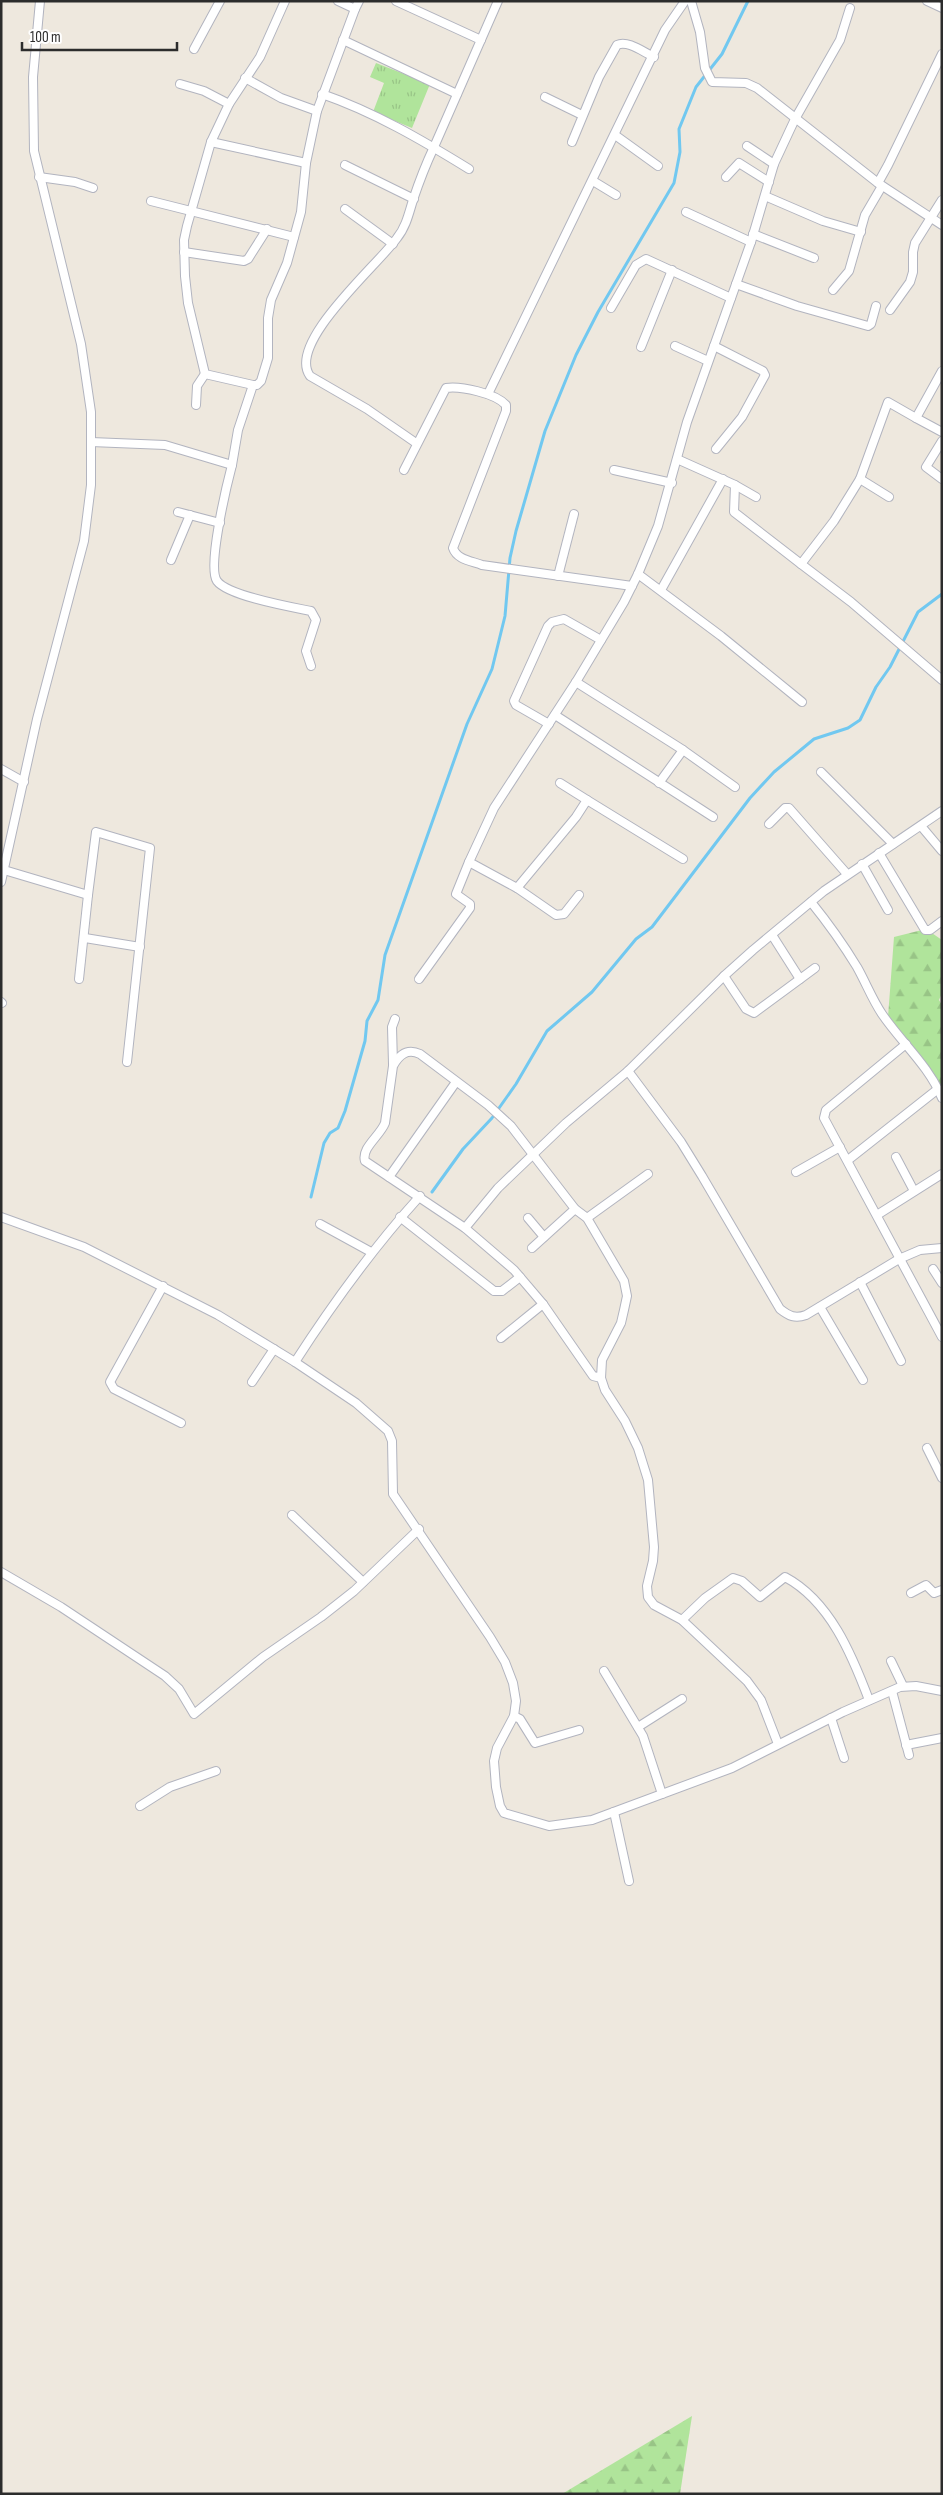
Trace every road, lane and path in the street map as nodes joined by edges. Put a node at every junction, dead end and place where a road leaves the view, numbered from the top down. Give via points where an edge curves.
1 (40, 1) edge
2 (220, 1) edge
3 (285, 1) edge
4 (338, 1) edge
5 (359, 1) edge
6 (396, 1) edge
7 (498, 1) edge
8 (685, 1) edge
9 (691, 1) edge
10 (927, 1) edge
11 (850, 8) dead end
12 (942, 8) edge
13 (355, 9) junction
14 (343, 40) junction
15 (481, 40) junction
16 (194, 49) dead end
17 (942, 54) edge
18 (654, 57) junction
19 (245, 78) junction
20 (180, 84) dead end
21 (322, 94) junction
22 (457, 94) junction
23 (545, 97) dead end
24 (228, 104) junction
25 (317, 111) junction
26 (582, 115) junction
27 (795, 119) junction
28 (615, 135) junction
29 (211, 142) junction
30 (572, 142) dead end
31 (747, 146) dead end
32 (434, 147) junction
33 (306, 163) junction
34 (774, 164) junction
35 (344, 165) dead end
36 (658, 166) dead end
37 (469, 169) dead end
38 (39, 177) junction
39 (726, 178) dead end
40 (593, 181) junction
41 (769, 182) junction
42 (880, 184) junction
43 (94, 188) dead end
44 (616, 195) dead end
45 (765, 196) junction
46 (414, 199) junction
47 (942, 200) edge
48 (151, 201) dead end
49 (345, 209) dead end
50 (191, 212) junction
51 (686, 212) dead end
52 (931, 217) junction
53 (942, 225) edge
54 (267, 229) junction
55 (861, 232) junction
56 (294, 237) junction
57 (752, 238) junction
58 (392, 244) junction
59 (184, 252) junction
60 (814, 258) dead end
61 (672, 270) junction
62 (736, 284) junction
63 (833, 290) dead end
64 (731, 298) junction
65 (876, 306) dead end
66 (611, 308) dead end
67 (890, 310) dead end
68 (676, 346) dead end
69 (714, 346) junction
70 (641, 347) dead end
71 (708, 361) junction
72 (942, 371) edge
73 (205, 374) junction
74 (253, 385) junction
75 (488, 394) junction
76 (196, 405) dead end
77 (916, 418) junction
78 (942, 432) edge
79 (942, 440) edge
80 (91, 442) junction
81 (416, 443) junction
82 (716, 450) dead end
83 (678, 459) junction
84 (232, 465) junction
85 (404, 470) dead end
86 (614, 470) dead end
87 (723, 479) junction
88 (860, 479) junction
89 (942, 479) edge
90 (672, 483) junction
91 (735, 485) junction
92 (756, 497) dead end
93 (889, 497) dead end
94 (178, 512) dead end
95 (574, 514) dead end
96 (190, 516) junction
97 (220, 523) junction
98 (172, 560) dead end
99 (801, 564) junction
100 (638, 574) junction
101 (558, 576) junction
102 (632, 586) junction
103 (661, 590) junction
104 (601, 640) junction
105 (311, 666) dead end
106 (942, 680) edge
107 (576, 682) junction
108 (802, 702) dead end
109 (555, 715) junction
110 (549, 724) junction
111 (683, 750) junction
112 (1, 769) edge
113 (821, 772) dead end
114 (24, 782) junction
115 (660, 782) junction
116 (560, 783) dead end
117 (735, 787) dead end
118 (587, 800) junction
119 (942, 811) edge
120 (713, 817) dead end
121 (769, 824) dead end
122 (921, 826) junction
123 (893, 844) junction
124 (942, 852) edge
125 (879, 853) junction
126 (683, 859) dead end
127 (469, 862) junction
128 (862, 864) junction
129 (4, 870) junction
130 (847, 874) junction
131 (1, 882) edge
132 (517, 888) junction
133 (88, 895) junction
134 (579, 895) dead end
135 (811, 902) junction
136 (888, 910) dead end
137 (942, 921) edge
138 (772, 935) junction
139 (84, 938) junction
140 (140, 947) junction
141 (815, 968) dead end
142 (724, 976) junction
143 (79, 979) dead end
144 (419, 979) dead end
145 (800, 979) junction
146 (395, 1019) dead end
147 (906, 1044) junction
148 (127, 1062) dead end
149 (393, 1066) junction
150 (628, 1071) junction
151 (456, 1082) junction
152 (938, 1089) junction
153 (942, 1098) edge
154 (840, 1146) junction
155 (534, 1153) junction
156 (896, 1157) dead end
157 (848, 1160) junction
158 (796, 1172) dead end
159 (648, 1174) dead end
160 (942, 1174) edge
161 (389, 1177) junction
162 (914, 1191) junction
163 (420, 1196) junction
164 (575, 1209) junction
165 (877, 1215) junction
166 (1, 1217) edge
167 (400, 1217) junction
168 (528, 1218) dead end
169 (587, 1218) junction
170 (320, 1224) dead end
171 (465, 1228) junction
172 (544, 1237) junction
173 (532, 1248) dead end
174 (942, 1248) edge
175 (371, 1252) junction
176 (899, 1259) junction
177 (932, 1269) dead end
178 (520, 1277) junction
179 (860, 1282) junction
180 (942, 1283) edge
181 (162, 1286) junction
182 (543, 1304) junction
183 (820, 1307) junction
184 (942, 1337) edge
185 (501, 1338) dead end
186 (274, 1349) junction
187 (901, 1361) dead end
188 (296, 1362) junction
189 (601, 1378) junction
190 (863, 1380) dead end
191 (252, 1382) dead end
192 (181, 1423) dead end
193 (927, 1448) dead end
194 (942, 1478) edge
195 (292, 1515) dead end
196 (418, 1529) junction
197 (1, 1572) edge
198 (363, 1582) junction
199 (942, 1590) edge
200 (911, 1592) dead end
201 (682, 1620) junction
202 (891, 1661) dead end
203 (604, 1671) dead end
204 (903, 1686) junction
205 (892, 1691) junction
206 (942, 1691) edge
207 (682, 1699) dead end
208 (869, 1700) junction
209 (514, 1716) junction
210 (830, 1718) junction
211 (638, 1727) junction
212 (579, 1730) dead end
213 (942, 1738) edge
214 (778, 1744) junction
215 (906, 1745) junction
216 (909, 1755) dead end
217 (844, 1758) dead end
218 (216, 1771) dead end
219 (662, 1794) junction
220 (140, 1806) dead end
221 (614, 1812) junction
222 (629, 1881) dead end

1 - 38 street via 33,76 34,151
2 - 16 street
3 - 19 street via 260,57
4 - 13 street
5 - 13 street
6 - 15 street
7 - 15 street
8 - 18 street via 666,30
9 - 27 street via 709,78 717,83 746,83 757,88
10 - 12 street
11 - 27 street via 830,61
13 - 14 street
14 - 21 street
14 - 22 street
15 - 22 street
17 - 42 street
18 - 26 street via 633,47 617,45
18 - 28 street
19 - 24 street
19 - 25 street via 281,98
20 - 24 street
21 - 25 street
21 - 32 street via 364,110
22 - 32 street
23 - 26 street
24 - 29 street
25 - 33 street
26 - 30 street
27 - 34 street
27 - 42 street
28 - 36 street
28 - 40 street
29 - 33 street
29 - 50 street
31 - 34 street
32 - 37 street
32 - 46 street
33 - 56 street via 301,212
34 - 41 street
35 - 46 street
38 - 43 street
38 - 80 street via 81,344 91,412
39 - 41 street via 739,163
40 - 44 street
40 - 75 street
41 - 45 street
42 - 52 street
42 - 55 street via 865,215
45 - 55 street via 823,221
45 - 57 street
46 - 58 street via 407,220
47 - 52 street
48 - 50 street
49 - 58 street
50 - 54 street
50 - 59 street
51 - 57 street
52 - 53 street
52 - 67 street via 915,243 910,282
54 - 56 street
54 - 59 street via 248,259
55 - 63 street via 849,271
56 - 74 street via 271,300 265,373 261,381
57 - 60 street
57 - 62 street
58 - 81 street via 335,308 305,361 307,371 319,380
59 - 73 street via 188,303
61 - 64 street
61 - 66 street via 650,260 640,262
61 - 70 street
62 - 64 street
62 - 65 street via 868,326
64 - 69 street
68 - 71 street
69 - 71 street
69 - 82 street via 765,375 739,423
71 - 83 street
72 - 77 street
73 - 74 street
73 - 76 street via 197,386
74 - 84 street via 238,430
75 - 81 street via 446,388
75 - 101 street via 502,401 506,408 454,548 455,553 460,558 482,565
77 - 78 street
77 - 88 street via 888,402
79 - 89 street via 926,467
80 - 84 street via 165,445
80 - 114 street via 91,485 84,541 37,719
81 - 85 street
83 - 87 street
83 - 90 street
84 - 97 street
86 - 90 street
87 - 91 street
87 - 103 street
88 - 93 street
88 - 99 street via 834,521
90 - 100 street
91 - 92 street
91 - 99 street via 734,512
94 - 96 street
95 - 101 street
96 - 97 street
96 - 98 street
97 - 105 street via 216,580 239,593 311,611 316,620 306,651
99 - 106 street
100 - 102 street
100 - 103 street
101 - 102 street
102 - 104 street
103 - 108 street
104 - 107 street
104 - 110 street via 564,619 548,626 514,700 516,705
107 - 109 street
107 - 111 street
109 - 110 street
109 - 115 street
110 - 127 street via 494,808
111 - 115 street
111 - 117 street
112 - 114 street
113 - 123 street
114 - 129 street
115 - 120 street
116 - 118 street
118 - 126 street
118 - 132 street
119 - 122 street
121 - 130 street via 789,808
122 - 123 street
122 - 124 street
123 - 125 street
125 - 128 street
125 - 137 street via 925,930
127 - 132 street
127 - 144 street via 456,894 470,904 470,908
128 - 130 street
128 - 136 street
129 - 131 street
129 - 133 street
130 - 135 street
132 - 134 street via 556,915 564,914
133 - 139 street
133 - 140 street via 96,833 150,848
135 - 138 street
135 - 147 street via 854,962 894,1031
138 - 142 street
138 - 145 street
139 - 140 street
139 - 143 street
140 - 148 street
141 - 145 street
142 - 145 street via 751,1013 758,1012
142 - 150 street
146 - 149 street via 392,1027
147 - 152 street
147 - 154 street via 826,1110 824,1118
149 - 151 street via 403,1054 414,1051
149 - 161 street via 385,1124 364,1157 368,1165
150 - 155 street
150 - 183 street via 681,1142 780,1309 800,1318
151 - 155 street via 501,1115
151 - 161 street
152 - 153 street
152 - 157 street
154 - 157 street
154 - 158 street
155 - 164 street
155 - 171 street via 498,1188
156 - 162 street
157 - 165 street
159 - 169 street
160 - 162 street
161 - 163 street
162 - 165 street
163 - 167 street
163 - 171 street
164 - 169 street
164 - 172 street
165 - 176 street
166 - 181 street via 84,1247
167 - 175 street
167 - 178 street via 494,1291 502,1291
168 - 172 street
169 - 189 street via 624,1281 627,1296 620,1323 602,1360
170 - 175 street
171 - 178 street
172 - 173 street
174 - 176 street via 920,1250
175 - 188 street
176 - 179 street
176 - 184 street
177 - 180 street
178 - 182 street
179 - 183 street
179 - 187 street
181 - 186 street via 225,1318
181 - 192 street via 110,1382 114,1390
182 - 185 street
182 - 189 street via 593,1376
183 - 190 street
186 - 188 street
186 - 191 street
188 - 196 street via 356,1403 390,1433 393,1494
189 - 201 street via 638,1448 648,1480 654,1547 648,1597 654,1605
193 - 194 street
195 - 198 street
196 - 198 street
196 - 209 street via 505,1662 515,1690
197 - 198 street via 61,1606 165,1676 179,1689 194,1714
199 - 200 street via 934,1593 926,1585
201 - 208 street via 733,1578 744,1583 760,1598 785,1577 810,1595 830,1619
201 - 214 street via 752,1687 761,1700
202 - 204 street
203 - 211 street
204 - 205 street
204 - 206 street
205 - 208 street
205 - 215 street
207 - 211 street
208 - 210 street
209 - 212 street via 520,1719 535,1743
209 - 221 street via 496,1748 494,1761 502,1812 554,1827
210 - 214 street
210 - 217 street
211 - 219 street
213 - 215 street
214 - 219 street via 732,1768
215 - 216 street
218 - 220 street via 170,1787
219 - 221 street
221 - 222 street

